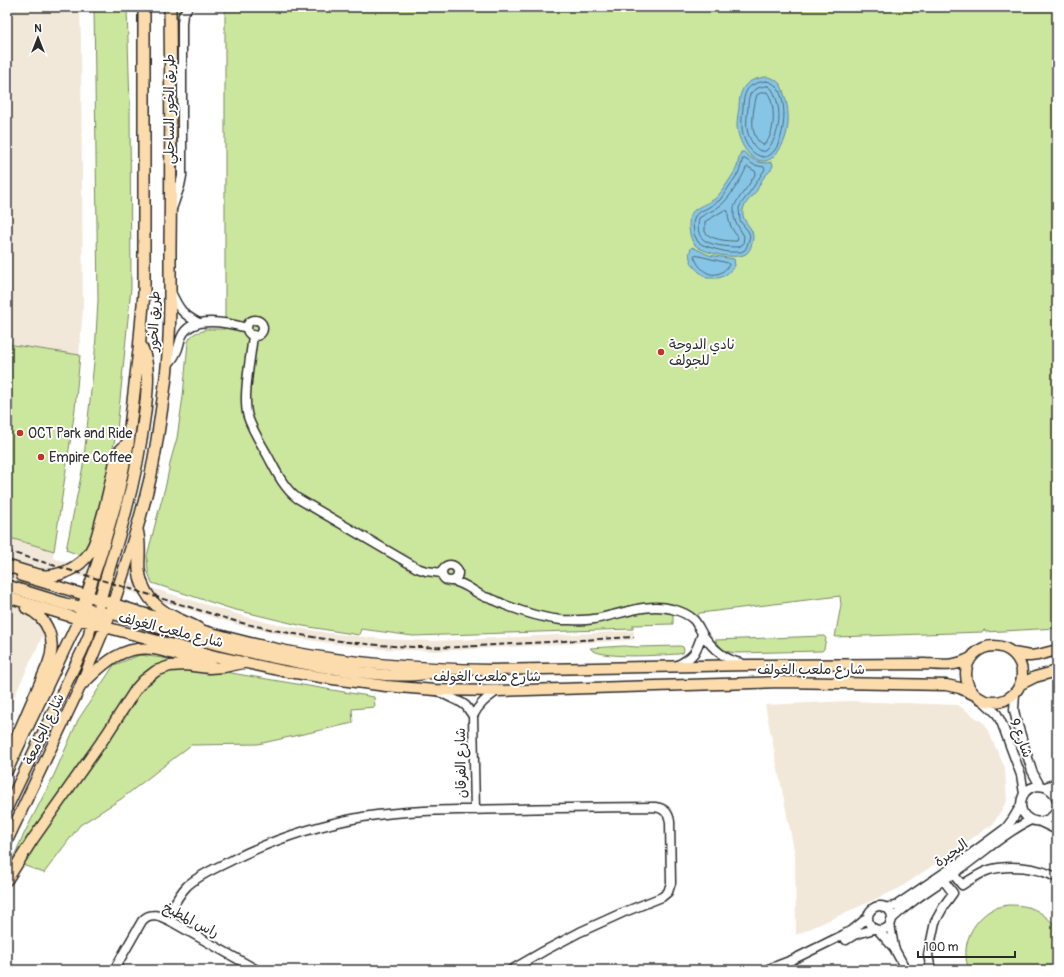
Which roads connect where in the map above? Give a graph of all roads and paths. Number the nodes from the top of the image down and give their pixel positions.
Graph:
1 (144, 7) edge
2 (170, 7) edge
3 (188, 7) edge
4 (171, 212) junction
5 (170, 290) junction
6 (199, 323) junction
7 (247, 328) junction
8 (253, 335) junction
9 (139, 342) junction
10 (167, 366) junction
11 (128, 444) junction
12 (137, 528) junction
13 (7, 566) edge
14 (7, 571) edge
15 (442, 573) junction
16 (458, 573) junction
17 (453, 580) junction
18 (7, 586) edge
19 (87, 596) junction
20 (7, 597) edge
21 (492, 599) junction
22 (7, 601) edge
23 (98, 611) junction
24 (79, 620) junction
25 (105, 627) junction
26 (202, 631) junction
27 (702, 634) junction
28 (1057, 650) edge
29 (1013, 653) junction
30 (219, 656) junction
31 (971, 658) junction
32 (245, 662) junction
33 (750, 665) junction
34 (674, 667) junction
35 (448, 669) junction
36 (1057, 671) edge
37 (1021, 684) junction
38 (79, 689) junction
39 (435, 690) junction
40 (497, 691) junction
41 (1015, 693) junction
42 (978, 697) junction
43 (473, 716) junction
44 (15, 755) junction
45 (7, 771) edge
46 (1032, 771) junction
47 (1021, 775) junction
48 (1057, 783) edge
49 (1043, 786) junction
50 (1024, 794) junction
51 (1057, 800) edge
52 (1021, 805) junction
53 (7, 808) edge
54 (475, 810) junction
55 (1056, 813) edge
56 (1031, 820) junction
57 (1040, 822) junction
58 (1057, 830) edge
59 (7, 841) edge
60 (952, 871) junction
61 (942, 878) junction
62 (1057, 878) edge
63 (7, 880) edge
64 (962, 886) junction
65 (953, 893) junction
66 (884, 908) junction
67 (868, 917) junction
68 (166, 919) junction
69 (891, 922) junction
70 (876, 929) junction
71 (894, 948) junction
72 (114, 970) edge
73 (257, 970) edge
74 (511, 970) edge
75 (766, 970) edge
76 (780, 970) edge
77 (906, 970) edge
78 (931, 970) edge

1 - 9 highway, طريق الخور
2 - 4 highway, طريق الخور
3 - 4 street, طريق الخور الساحلي
4 - 5 highway, طريق الخور
5 - 6 street
5 - 10 highway, طريق الخور
6 - 7 street
6 - 10 street
7 - 8 street
7 - 8 street
8 - 15 street
9 - 11 highway, طريق الخور
9 - 23 highway
10 - 12 highway, طريق الخور
11 - 13 highway
11 - 19 highway, طريق الخور
12 - 23 highway, طريق الخور
12 - 26 highway
14 - 19 main road
15 - 16 street
15 - 17 street
16 - 17 street
16 - 21 street
17 - 21 street
18 - 23 highway
19 - 23 highway, طريق الخور
20 - 24 main road
21 - 27 street
22 - 44 main road
23 - 24 highway, طريق الخور
23 - 25 highway, طريق الخور
23 - 26 main road, شارع ملعب الغولف
23 - 35 main road
23 - 53 main road
24 - 44 main road, شارع الجامعة
25 - 30 main road, شارع ملعب الغولف
25 - 38 main road, شارع الجامعة
26 - 35 main road, شارع ملعب الغولف
27 - 33 street
27 - 34 street
28 - 29 main road
29 - 31 main road
29 - 37 main road
30 - 32 main road, شارع ملعب الغولف
30 - 38 main road
31 - 33 main road, شارع ملعب الغولف
31 - 42 main road
32 - 39 main road, شارع ملعب الغولف
32 - 63 main road
33 - 34 main road, شارع ملعب الغولف
34 - 35 main road, شارع ملعب الغولف
36 - 37 main road
37 - 41 main road
38 - 59 main road, شارع الجامعة
39 - 40 main road, شارع ملعب الغولف
39 - 43 street, شارع الفرقان
40 - 42 main road, شارع ملعب الغولف
40 - 43 street, شارع الفرقان
41 - 42 main road
41 - 46 street, شارع 9
42 - 47 street, شارع 9
43 - 54 street, شارع الفرقان
44 - 45 main road, شارع الجامعة
46 - 47 street
46 - 49 street, شارع 9
47 - 50 street, شارع 9
48 - 49 street
49 - 50 street
49 - 51 street, شارع 9
50 - 52 street, البحيرة
52 - 56 street
52 - 60 street, البحيرة
54 - 68 street
54 - 74 street
55 - 57 street
56 - 57 street
56 - 60 street, البحيرة
57 - 58 street
60 - 61 street, البحيرة
60 - 64 street
61 - 65 street
61 - 66 street, البحيرة
61 - 69 street, البحيرة
62 - 64 street
64 - 65 street
65 - 78 street
66 - 67 street
66 - 69 street
67 - 70 street
67 - 75 street
68 - 72 street, راس المطبخ
68 - 73 street, راس المطبخ
69 - 70 street
69 - 71 street
70 - 71 street
70 - 76 street
71 - 77 street

